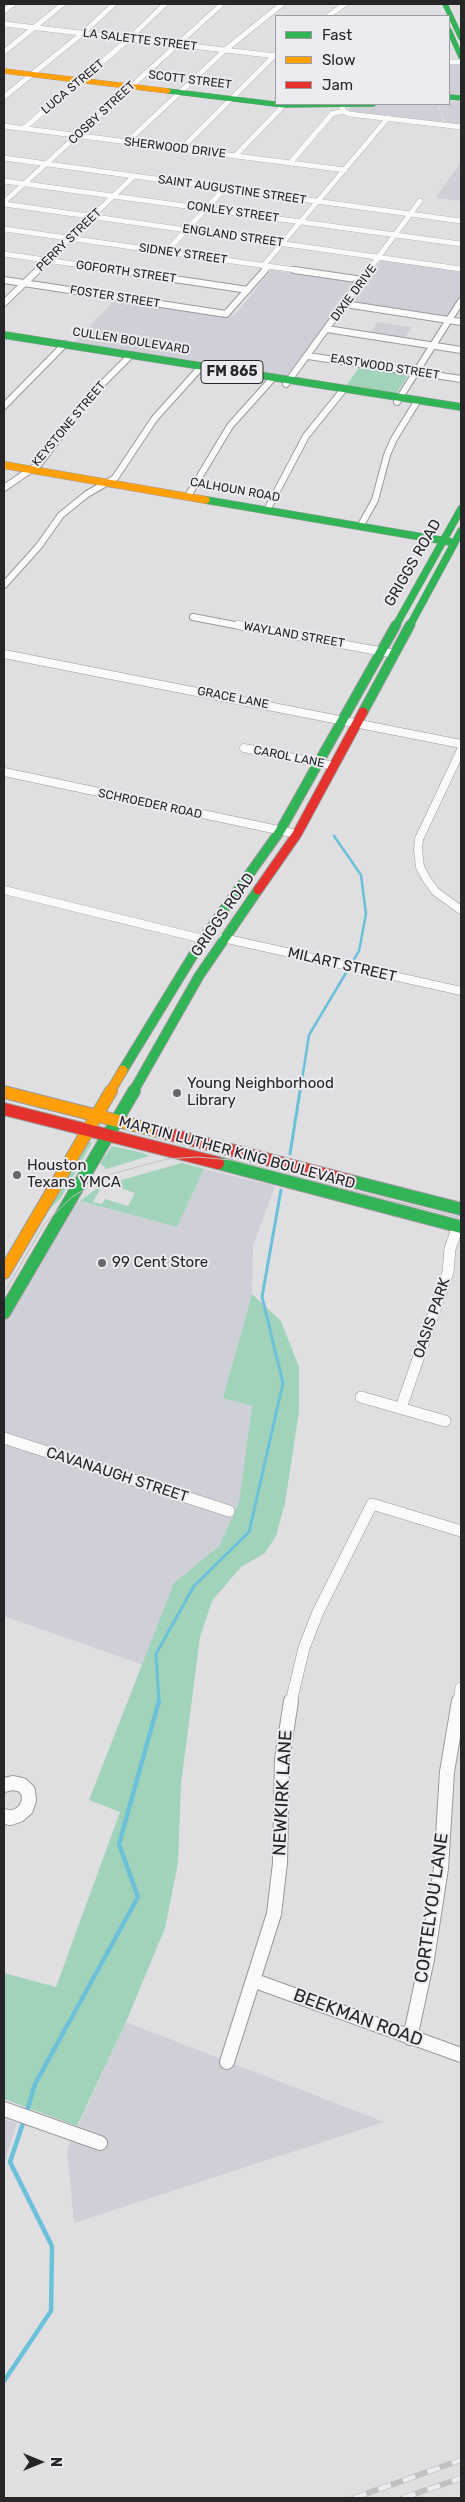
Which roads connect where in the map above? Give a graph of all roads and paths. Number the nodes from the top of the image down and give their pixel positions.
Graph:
1 (13, 4) edge
2 (63, 4) edge
3 (114, 4) edge
4 (165, 4) edge
5 (222, 4) edge
6 (282, 4) edge
7 (345, 4) edge
8 (437, 4) edge
9 (4, 11) edge
10 (329, 15) edge
11 (444, 15) edge
12 (4, 24) edge
13 (451, 27) edge
14 (36, 28) junction
15 (82, 33) junction
16 (129, 39) junction
17 (178, 44) junction
18 (225, 50) junction
19 (4, 52) edge
20 (275, 55) edge
21 (275, 56) edge
22 (461, 57) edge
23 (4, 70) edge
24 (33, 74) junction
25 (81, 79) junction
26 (131, 86) junction
27 (182, 92) junction
28 (4, 97) edge
29 (232, 98) junction
30 (275, 103) edge
31 (280, 105) edge
32 (302, 105) edge
33 (363, 105) edge
34 (343, 107) edge
35 (388, 118) junction
36 (4, 126) edge
37 (461, 127) edge
38 (23, 129) junction
39 (75, 136) junction
40 (127, 142) junction
41 (180, 149) junction
42 (235, 156) junction
43 (4, 158) edge
44 (290, 163) junction
45 (46, 164) junction
46 (346, 170) junction
47 (134, 176) junction
48 (4, 181) edge
49 (25, 184) junction
50 (224, 189) junction
51 (115, 196) junction
52 (318, 201) junction
53 (420, 201) dead end
54 (4, 203) edge
55 (206, 208) junction
56 (411, 214) junction
57 (93, 216) junction
58 (461, 221) edge
59 (300, 222) junction
60 (4, 229) edge
61 (186, 229) junction
62 (397, 235) junction
63 (70, 238) junction
64 (282, 243) junction
65 (461, 244) edge
66 (166, 252) junction
67 (4, 254) edge
68 (381, 257) junction
69 (47, 261) junction
70 (266, 266) junction
71 (461, 269) edge
72 (4, 280) edge
73 (362, 280) junction
74 (24, 283) junction
75 (248, 290) junction
76 (461, 301) edge
77 (4, 302) edge
78 (345, 304) junction
79 (449, 320) junction
80 (461, 322) edge
81 (327, 329) junction
82 (4, 335) edge
83 (4, 340) edge
84 (63, 346) junction
85 (433, 346) junction
86 (461, 350) edge
87 (308, 356) junction
88 (130, 357) junction
89 (199, 369) junction
90 (417, 372) junction
91 (461, 379) edge
92 (271, 380) junction
93 (287, 382) junction
94 (342, 391) junction
95 (398, 400) junction
96 (416, 403) junction
97 (4, 406) edge
98 (461, 407) edge
99 (461, 412) edge
100 (4, 465) edge
101 (32, 469) junction
102 (109, 483) junction
103 (4, 488) edge
104 (188, 496) junction
105 (461, 509) edge
106 (266, 510) junction
107 (361, 525) junction
108 (461, 531) edge
109 (453, 542) edge
110 (6, 584) edge
111 (413, 593) junction
112 (427, 596) junction
113 (193, 617) dead end
114 (380, 651) junction
115 (4, 654) edge
116 (395, 654) junction
117 (343, 719) junction
118 (358, 722) junction
119 (461, 744) edge
120 (244, 748) dead end
121 (461, 750) edge
122 (319, 763) junction
123 (334, 766) junction
124 (4, 772) edge
125 (280, 830) junction
126 (296, 834) junction
127 (4, 890) edge
128 (461, 910) edge
129 (223, 938) junction
130 (203, 939) junction
131 (461, 992) edge
132 (145, 1032) junction
133 (163, 1037) junction
134 (4, 1092) edge
135 (4, 1109) edge
136 (95, 1115) junction
137 (116, 1120) junction
138 (87, 1129) junction
139 (109, 1134) junction
140 (461, 1209) edge
141 (460, 1227) edge
142 (4, 1273) edge
143 (4, 1313) edge
144 (361, 1397) dead end
145 (401, 1408) junction
146 (445, 1421) dead end
147 (4, 1438) edge
148 (229, 1511) dead end
149 (461, 1531) edge
150 (461, 1688) edge
151 (4, 1785) edge
152 (4, 1816) edge
153 (255, 1981) junction
154 (410, 2038) junction
155 (461, 2055) edge
156 (227, 2062) dead end
157 (7, 2110) edge
158 (100, 2143) dead end

1 - 9 street
2 - 14 street
3 - 15 street
4 - 16 street, LUCA STREET
5 - 17 street, COSBY STREET
6 - 18 street
7 - 10 street
8 - 11 main road
12 - 14 street, LA SALETTE STREET
13 - 22 main road
14 - 15 street, LA SALETTE STREET
14 - 19 street
15 - 16 street, LA SALETTE STREET
15 - 24 street
16 - 17 street, LA SALETTE STREET
16 - 25 street, LUCA STREET
17 - 18 street, LA SALETTE STREET
17 - 26 street, COSBY STREET
18 - 20 street, LA SALETTE STREET
18 - 27 street
21 - 29 street
23 - 24 main road, SCOTT STREET
24 - 25 main road, SCOTT STREET
24 - 28 street
25 - 26 main road, SCOTT STREET
25 - 38 street, LUCA STREET
26 - 27 main road, SCOTT STREET
26 - 39 street, COSBY STREET
27 - 29 main road, SCOTT STREET
27 - 40 street
29 - 30 main road, SCOTT STREET
29 - 41 street
31 - 42 street
32 - 34 main road, SCOTT STREET
33 - 34 main road, SCOTT STREET
34 - 35 street
34 - 44 street
35 - 37 street
35 - 46 street
36 - 38 street, SHERWOOD DRIVE
38 - 39 street, SHERWOOD DRIVE
39 - 40 street, SHERWOOD DRIVE
39 - 45 street, COSBY STREET
40 - 41 street, SHERWOOD DRIVE
41 - 42 street, SHERWOOD DRIVE
42 - 44 street, SHERWOOD DRIVE
43 - 45 street, SAINT AUGUSTINE STREET
44 - 46 street, SHERWOOD DRIVE
45 - 47 street, SAINT AUGUSTINE STREET
45 - 49 street, COSBY STREET
46 - 52 street
47 - 50 street, SAINT AUGUSTINE STREET
47 - 51 street, PERRY STREET
48 - 49 street, CONLEY STREET
49 - 51 street, CONLEY STREET
49 - 54 street, COSBY STREET
50 - 52 street, SAINT AUGUSTINE STREET
50 - 55 street
51 - 55 street, CONLEY STREET
51 - 57 street, PERRY STREET
52 - 56 street, SAINT AUGUSTINE STREET
52 - 59 street
53 - 56 street, DIXIE DRIVE
54 - 57 street, ENGLAND STREET
55 - 59 street, CONLEY STREET
55 - 61 street
56 - 58 street, SAINT AUGUSTINE STREET
56 - 62 street, DIXIE DRIVE
57 - 61 street, ENGLAND STREET
57 - 63 street, PERRY STREET
59 - 62 street, CONLEY STREET
59 - 64 street
60 - 63 street, SIDNEY STREET
61 - 64 street, ENGLAND STREET
61 - 66 street
62 - 65 street, CONLEY STREET
62 - 68 street, DIXIE DRIVE
63 - 66 street, SIDNEY STREET
63 - 69 street, PERRY STREET
64 - 68 street, ENGLAND STREET
64 - 70 street
66 - 70 street, SIDNEY STREET
67 - 69 street, GOFORTH STREET
68 - 71 street, ENGLAND STREET
68 - 73 street, DIXIE DRIVE
69 - 74 street, PERRY STREET
69 - 75 street, GOFORTH STREET
70 - 73 street, SIDNEY STREET
70 - 75 street
72 - 74 street, FOSTER STREET
73 - 78 street, DIXIE DRIVE
74 - 75 street, FOSTER STREET
74 - 77 street, PERRY STREET
76 - 79 street
78 - 79 street
78 - 81 street, DIXIE DRIVE
79 - 80 street
79 - 85 street
81 - 85 street
81 - 87 street, DIXIE DRIVE
82 - 84 main road, CULLEN BOULEVARD / FM 865
83 - 84 main road, CULLEN BOULEVARD / FM 865
84 - 88 main road, CULLEN BOULEVARD / FM 865
84 - 97 street
85 - 86 street
85 - 90 street
87 - 90 street, EASTWOOD STREET
87 - 93 street, DIXIE DRIVE
88 - 89 main road, CULLEN BOULEVARD / FM 865
88 - 101 street, KEYSTONE STREET
89 - 92 main road, CULLEN BOULEVARD / FM 865
89 - 102 street
90 - 91 street, EASTWOOD STREET
90 - 95 street
92 - 93 main road, CULLEN BOULEVARD / FM 865
92 - 104 street
93 - 94 main road, CULLEN BOULEVARD / FM 865
94 - 95 main road, CULLEN BOULEVARD / FM 865
94 - 106 street
95 - 96 main road, CULLEN BOULEVARD / FM 865
96 - 98 main road, CULLEN BOULEVARD / FM 865
96 - 99 main road, CULLEN BOULEVARD / FM 865
96 - 107 street
100 - 101 main road, CALHOUN ROAD
101 - 102 main road, CALHOUN ROAD
101 - 103 street, KEYSTONE STREET
102 - 104 main road, CALHOUN ROAD
102 - 110 street
104 - 106 main road, CALHOUN ROAD
105 - 109 main road, GRIGGS ROAD
106 - 107 main road, CALHOUN ROAD
107 - 109 main road, CALHOUN ROAD
108 - 109 main road, GRIGGS ROAD
109 - 111 main road, GRIGGS ROAD
109 - 112 main road, GRIGGS ROAD
111 - 112 main road
111 - 114 main road, GRIGGS ROAD
112 - 116 main road, GRIGGS ROAD
113 - 114 street, WAYLAND STREET
114 - 116 street, WAYLAND STREET
114 - 117 main road, GRIGGS ROAD
115 - 117 street, GRACE LANE
116 - 118 main road, GRIGGS ROAD
117 - 118 street, GRACE LANE
117 - 122 main road, GRIGGS ROAD
118 - 119 street, GRACE LANE
118 - 123 main road, GRIGGS ROAD
120 - 122 street, CAROL LANE
121 - 128 street
122 - 123 street, CAROL LANE
122 - 125 main road, GRIGGS ROAD
123 - 126 main road, GRIGGS ROAD
124 - 125 street, SCHROEDER ROAD
125 - 126 street, SCHROEDER ROAD
125 - 130 main road, GRIGGS ROAD
126 - 129 main road, GRIGGS ROAD
127 - 130 street
129 - 131 street, MILART STREET
129 - 133 main road, GRIGGS ROAD
130 - 132 main road, GRIGGS ROAD
132 - 133 main road
132 - 136 main road, GRIGGS ROAD
133 - 137 main road, GRIGGS ROAD
134 - 136 main road, MARTIN LUTHER KING BOULEVARD
135 - 138 main road, MARTIN LUTHER KING BOULEVARD
136 - 137 main road, MARTIN LUTHER KING BOULEVARD
136 - 138 main road, GRIGGS ROAD
137 - 139 main road, GRIGGS ROAD
137 - 140 main road, MARTIN LUTHER KING BOULEVARD
138 - 139 main road, MARTIN LUTHER KING BOULEVARD
138 - 142 main road, GRIGGS ROAD
139 - 141 main road, MARTIN LUTHER KING BOULEVARD
139 - 143 main road, GRIGGS ROAD
141 - 145 street, OASIS PARK
144 - 145 street
145 - 146 street
147 - 148 street, CAVANAUGH STREET
149 - 153 street, NEWKIRK LANE
150 - 154 street, CORTELYOU LANE
151 - 152 street
153 - 154 street, BEEKMAN ROAD
153 - 156 street, NEWKIRK LANE
154 - 155 street, BEEKMAN ROAD
157 - 158 street

